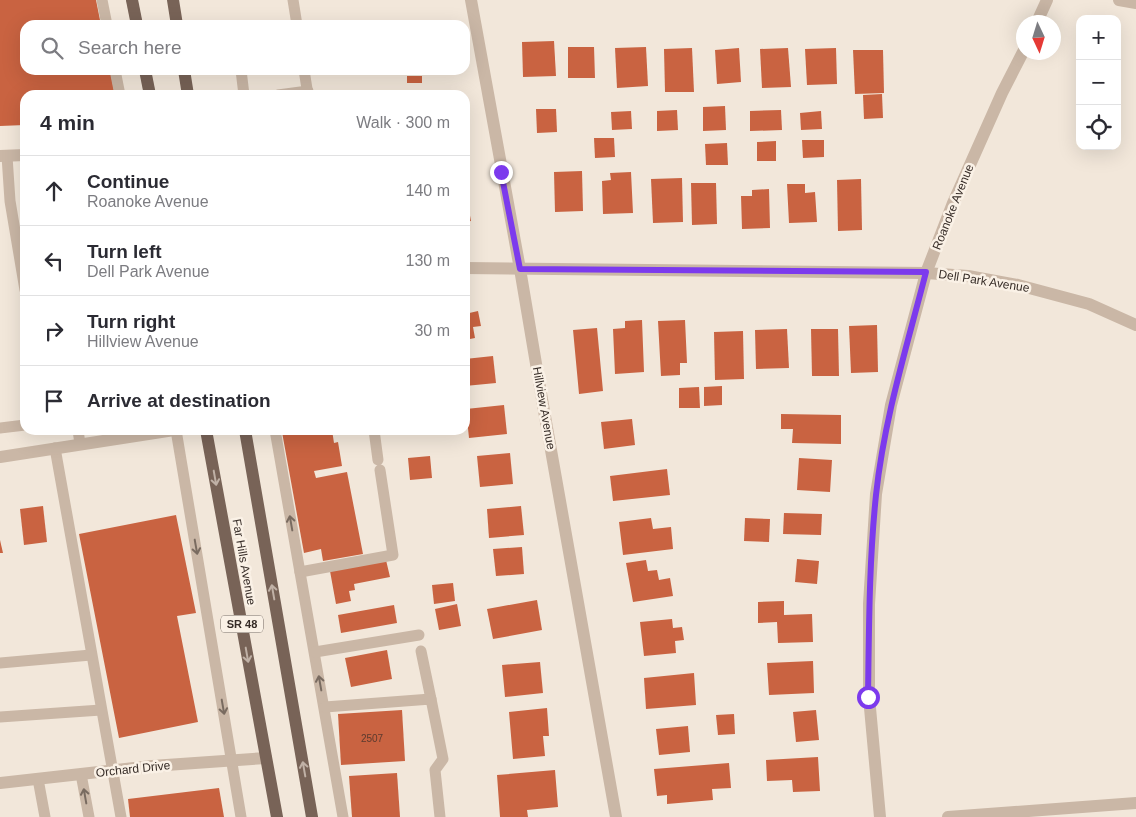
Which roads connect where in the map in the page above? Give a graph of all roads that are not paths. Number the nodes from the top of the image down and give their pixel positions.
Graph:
1 (102, 0) edge
2 (132, 0) edge
3 (173, 0) edge
4 (293, 0) edge
5 (470, 0) edge
6 (1047, 0) edge
7 (1118, 0) edge
8 (1136, 3) edge
9 (1040, 15) edge
10 (106, 20) edge
11 (135, 20) edge
12 (176, 20) edge
13 (296, 20) edge
14 (1019, 60) edge
15 (116, 75) edge
16 (146, 75) edge
17 (185, 75) edge
18 (241, 75) edge
19 (305, 75) edge
20 (119, 90) edge
21 (149, 90) edge
22 (187, 90) edge
23 (243, 90) edge
24 (307, 90) edge
25 (4, 156) edge
26 (20, 156) edge
27 (20, 261) edge
28 (470, 268) edge
29 (520, 269) junction
30 (926, 272) junction
31 (1136, 325) edge
32 (20, 426) edge
33 (0, 428) edge
34 (79, 435) edge
35 (141, 435) edge
36 (176, 435) edge
37 (207, 435) edge
38 (246, 435) edge
39 (278, 435) edge
40 (375, 435) edge
41 (80, 444) junction
42 (55, 448) junction
43 (0, 457) edge
44 (300, 572) junction
45 (419, 635) dead end
46 (421, 651) dead end
47 (315, 652) junction
48 (92, 655) junction
49 (0, 663) edge
50 (431, 699) junction
51 (325, 707) junction
52 (101, 710) junction
53 (0, 717) edge
54 (266, 758) junction
55 (232, 760) junction
56 (112, 771) junction
57 (81, 774) junction
58 (38, 779) junction
59 (0, 783) edge
60 (1136, 803) edge
61 (45, 817) edge
62 (89, 817) edge
63 (120, 817) edge
64 (241, 817) edge
65 (277, 817) edge
66 (312, 817) edge
67 (343, 817) edge
68 (440, 817) edge
69 (616, 817) edge
70 (880, 817) edge
71 (948, 817) edge

1 - 10 lane
2 - 11 main road
3 - 12 main road
4 - 13 lane
5 - 29 street, Hillview Avenue
6 - 9 street
7 - 8 street
14 - 30 street, Roanoke Avenue
15 - 20 lane
16 - 21 main road
17 - 22 main road
18 - 23 lane
19 - 24 lane
25 - 26 street
25 - 27 lane
28 - 29 street, Dell Park Avenue
29 - 30 street, Dell Park Avenue
29 - 69 street, Hillview Avenue
30 - 31 street, Dell Park Avenue
30 - 70 street, Roanoke Avenue
32 - 33 lane
34 - 41 lane
35 - 41 street
36 -> 55 lane
37 -> 54 main road, Far Hills Avenue / SR 48
66 -> 38 main road, Far Hills Avenue / SR 48
44 -> 39 lane
40 - 44 lane
41 - 42 street
42 - 43 street
42 - 48 lane
44 - 47 lane
45 - 47 lane
46 - 50 lane
51 -> 47 lane
48 - 49 lane
48 - 52 lane
50 - 51 lane
50 - 68 lane
51 - 67 lane
52 - 53 lane
52 - 56 lane
54 - 55 street, Orchard Drive
54 - 65 main road, Far Hills Avenue / SR 48
55 - 56 street, Orchard Drive
55 - 64 lane
56 - 57 street, Orchard Drive
56 - 63 lane
57 - 58 street, Orchard Drive
62 -> 57 lane
58 - 59 street, Orchard Drive
58 - 61 lane
60 - 71 street

